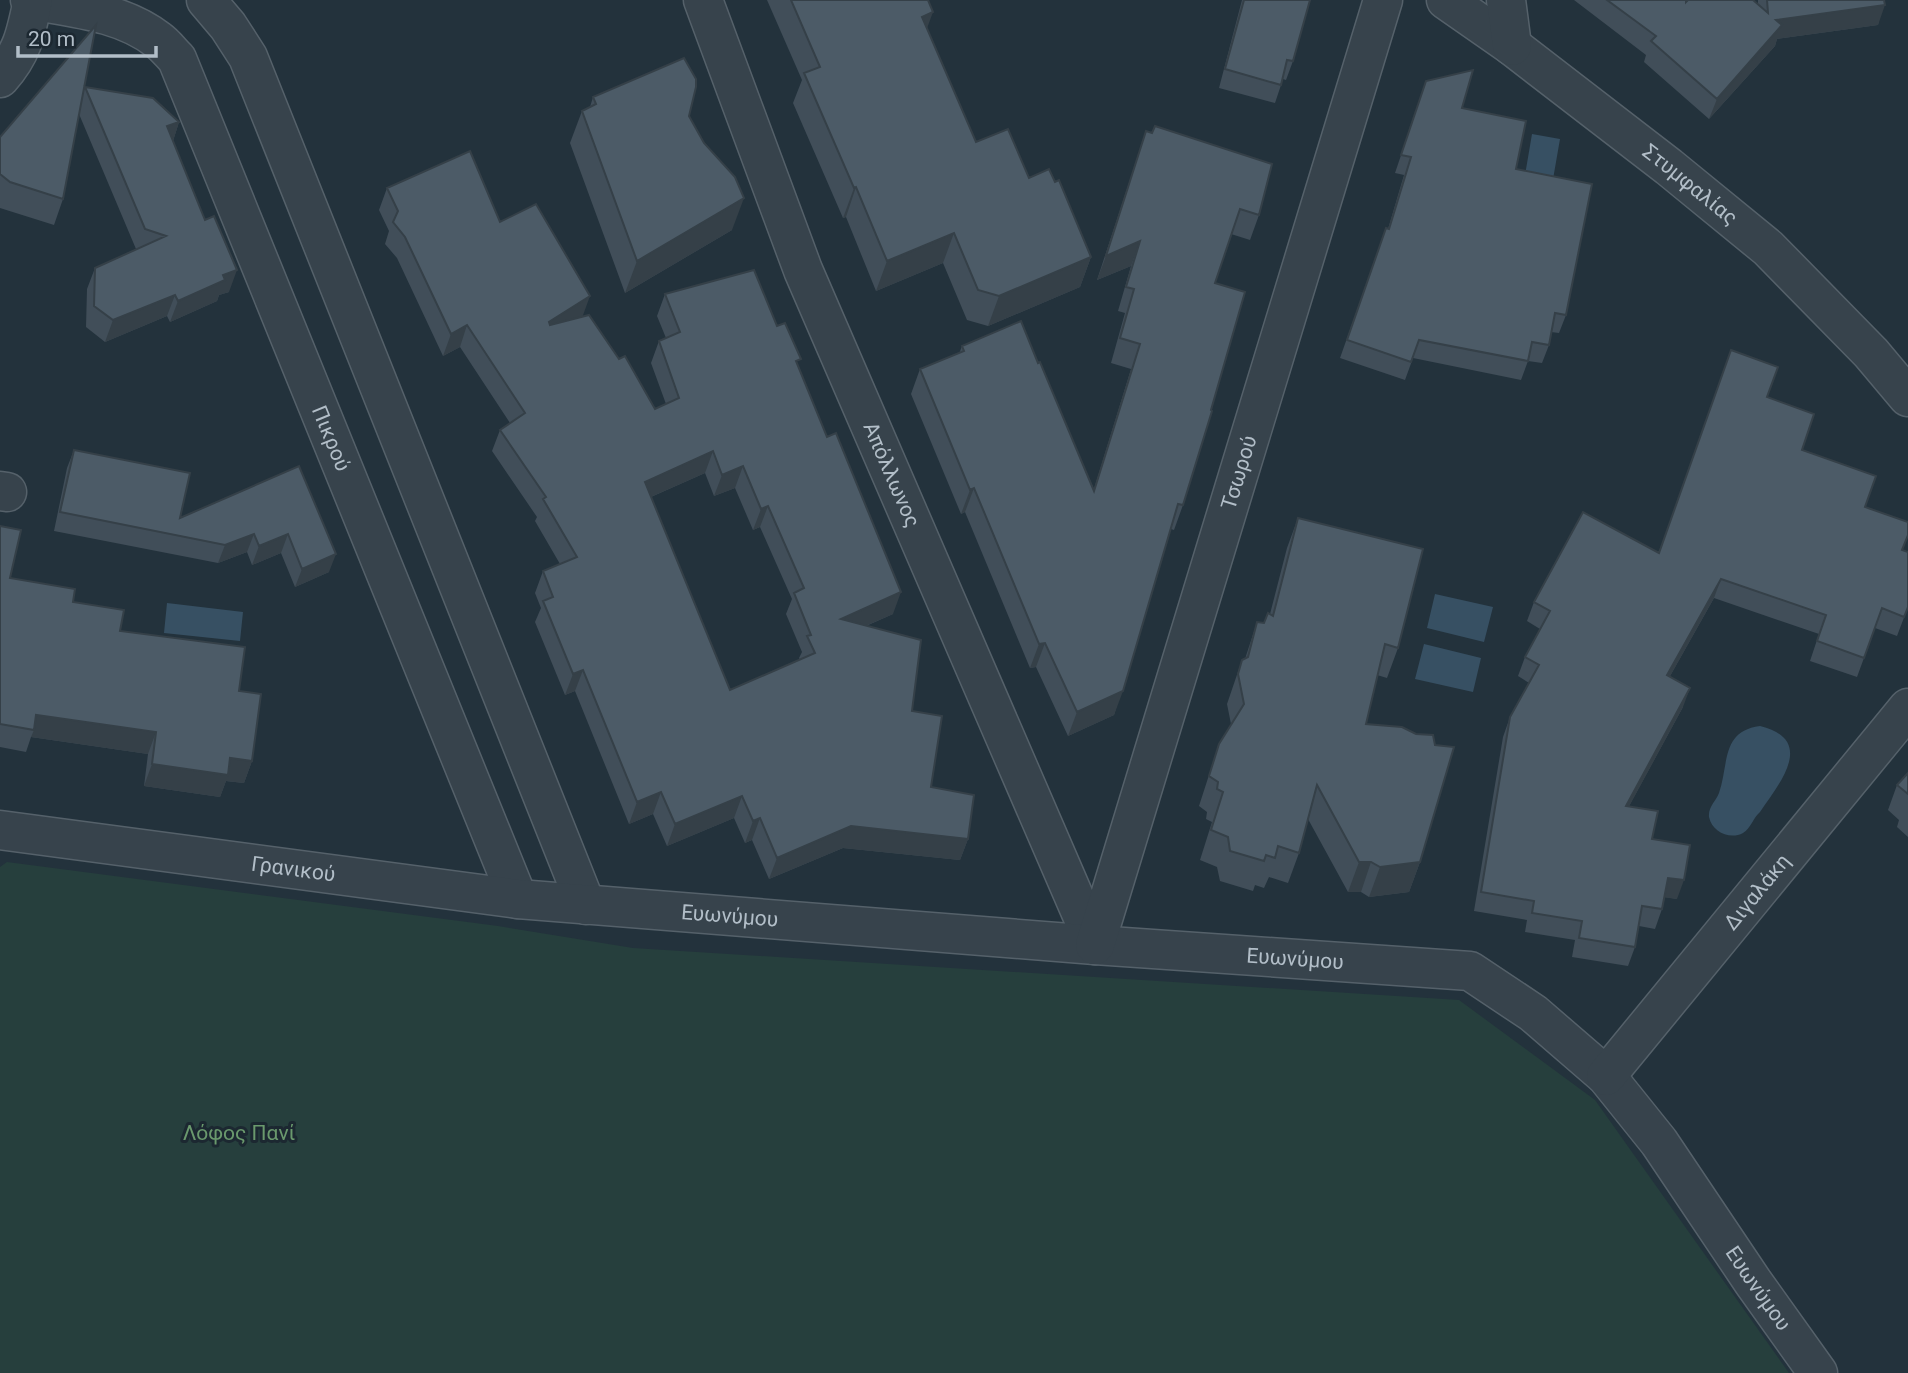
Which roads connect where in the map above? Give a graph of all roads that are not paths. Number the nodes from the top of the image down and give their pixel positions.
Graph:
1 (32, 0) edge
2 (206, 0) edge
3 (233, 0) edge
4 (703, 0) edge
5 (1383, 0) edge
6 (1446, 0) edge
7 (1506, 0) edge
8 (105, 7) edge
9 (1512, 46) junction
10 (248, 57) junction
11 (0, 78) edge
12 (1908, 397) edge
13 (1908, 708) edge
14 (0, 830) edge
15 (518, 899) junction
16 (586, 905) junction
17 (1095, 945) junction
18 (1606, 1076) junction
19 (1818, 1373) edge

1 - 8 street, Πικρού
1 - 11 street
2 - 10 street
3 - 10 street
4 - 17 street, Απόλλωνος
5 - 17 street, Τσωρού
6 - 9 street, Στυμφαλίας
7 - 9 street
8 - 15 street, Πικρού
9 - 12 street, Στυμφαλίας
10 - 16 street
13 - 18 street, Διγαλάκη
14 - 15 street, Γρανικού
15 - 16 street, Γρανικού
16 - 17 street, Ευωνύμου
17 - 18 street, Ευωνύμου
18 - 19 street, Ευωνύμου

